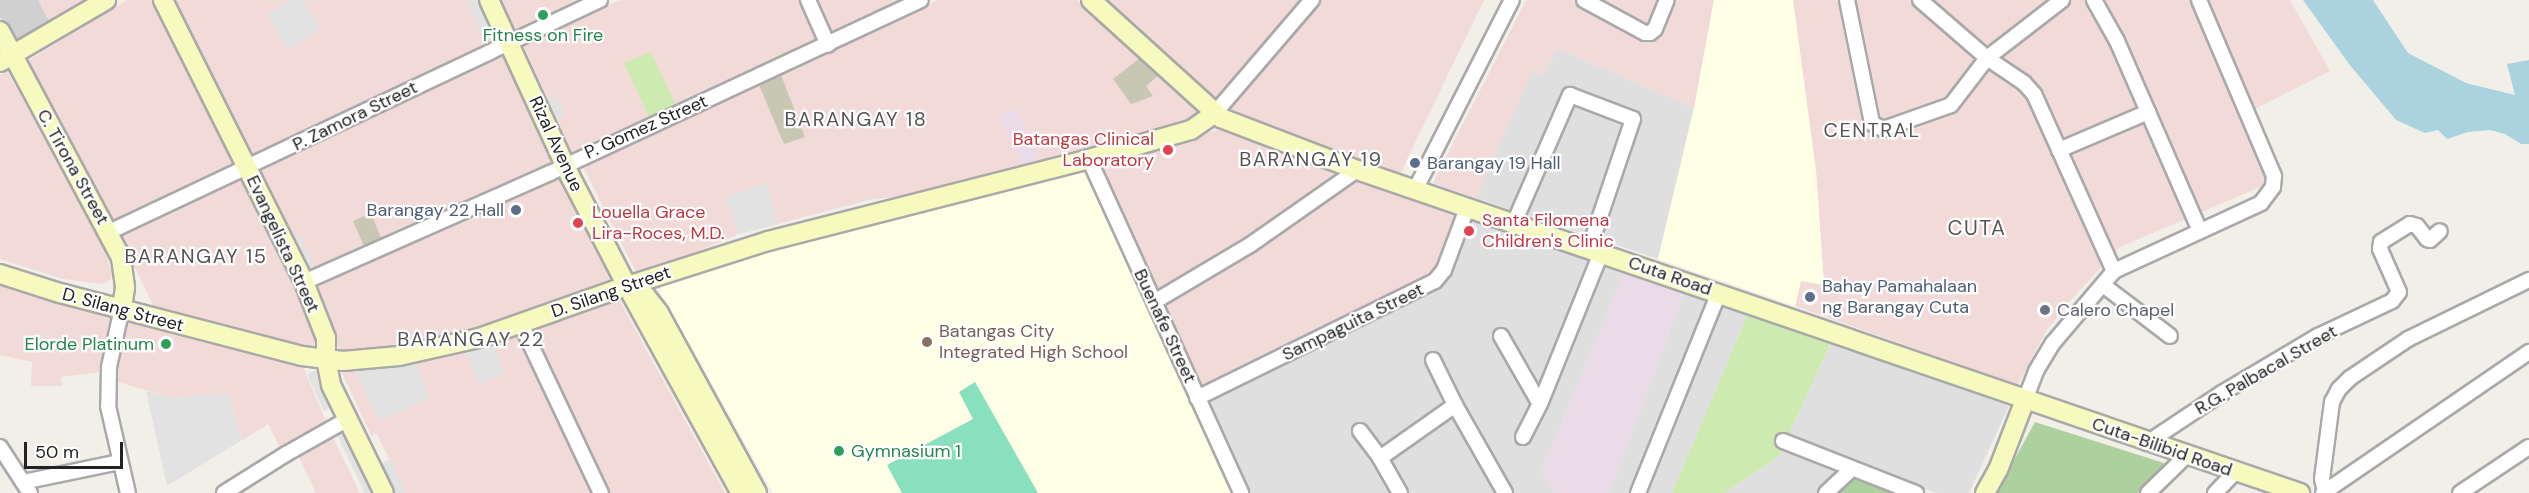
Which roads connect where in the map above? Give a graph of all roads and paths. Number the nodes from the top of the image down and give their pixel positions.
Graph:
1 (106, 0) edge
2 (164, 0) edge
3 (489, 0) edge
4 (600, 0) edge
5 (808, 0) edge
6 (921, 0) edge
7 (1091, 0) edge
8 (1312, 0) edge
9 (1512, 0) edge
10 (1584, 0) edge
11 (1667, 0) edge
12 (1847, 0) edge
13 (1920, 0) edge
14 (2062, 0) edge
15 (2094, 0) edge
16 (2199, 0) edge
17 (0, 31) edge
18 (510, 41) junction
19 (828, 45) junction
20 (6, 58) edge
21 (1987, 58) junction
22 (2148, 112) junction
23 (1215, 113) junction
24 (2059, 150) junction
25 (1089, 159) junction
26 (565, 164) junction
27 (248, 168) junction
28 (1357, 170) junction
29 (1415, 190) junction
30 (1467, 208) junction
31 (1514, 223) junction
32 (2200, 231) junction
33 (2440, 231) dead end
34 (109, 232) junction
35 (1595, 251) junction
36 (2114, 272) junction
37 (0, 274) edge
38 (2529, 280) edge
39 (304, 282) junction
40 (2103, 285) junction
41 (627, 286) junction
42 (1719, 293) junction
43 (1154, 303) junction
44 (122, 308) junction
45 (521, 324) junction
46 (1501, 336) dead end
47 (2170, 336) dead end
48 (2529, 352) edge
49 (326, 358) junction
50 (1433, 360) dead end
51 (1197, 398) junction
52 (2025, 400) junction
53 (1540, 404) junction
54 (1455, 405) junction
55 (348, 419) junction
56 (1360, 431) dead end
57 (1523, 437) dead end
58 (1783, 441) dead end
59 (2147, 443) junction
60 (0, 447) edge
61 (2529, 447) edge
62 (2186, 456) junction
63 (1380, 458) junction
64 (120, 462) junction
65 (1852, 469) junction
66 (2235, 472) junction
67 (27, 488) edge
68 (2324, 492) edge
69 (128, 493) edge
70 (224, 493) edge
71 (384, 493) edge
72 (602, 493) edge
73 (741, 493) edge
74 (757, 493) edge
75 (1241, 493) edge
76 (1400, 493) edge
77 (1505, 493) edge
78 (1638, 493) edge
79 (1826, 493) edge
80 (1916, 493) edge
81 (1985, 493) edge
82 (2148, 493) edge
83 (2215, 493) edge
84 (2300, 493) edge
85 (2460, 493) edge

1 - 20 street
2 - 27 street, Evangelista Street
3 - 18 street, Rizal Avenue
4 - 18 street, P. Zamora Street
5 - 19 street
6 - 19 street, P. Gomez Street
7 - 23 street, Cuta Road
8 - 23 street
9 - 29 street
10 - 11 street
12 - 21 street
13 - 21 street
14 - 21 street
15 - 22 street
16 - 32 street
17 - 20 street, C. Tirona Street
18 - 26 street, Rizal Avenue
18 - 27 street, P. Zamora Street
19 - 26 street, P. Gomez Street
20 - 34 street, C. Tirona Street
21 - 24 street
22 - 24 street
22 - 32 street
23 - 25 street, D. Silang Street
23 - 28 street, Cuta Road
24 - 36 street
25 - 41 street, D. Silang Street
25 - 43 street, Buenafe Street
26 - 39 street, P. Gomez Street
26 - 41 street, Rizal Avenue
27 - 34 street, P. Zamora Street
27 - 39 street, Evangelista Street
28 - 29 street, Cuta Road
28 - 43 street
29 - 30 street, Cuta Road
30 - 31 street, Cuta Road
30 - 51 street, Sampaguita Street
31 - 35 street, Cuta Road
31 - 35 street
32 - 36 street
33 - 59 street, R.G. Palbacal Street
34 - 44 street, C. Tirona Street
35 - 42 street, Cuta Road
35 - 53 street
36 - 40 street
37 - 44 street, D. Silang Street
38 - 68 street
39 - 49 street, Evangelista Street
40 - 47 street
40 - 52 street
41 - 45 street, D. Silang Street
41 - 73 street, Rizal Avenue
41 - 74 street, Rizal Avenue
42 - 52 street, Cuta Road
42 - 78 street
43 - 51 street, Buenafe Street
44 - 49 street, D. Silang Street
44 - 64 street
45 - 49 street, D. Silang Street
45 - 72 street
46 - 53 street
48 - 68 street
49 - 55 street, Evangelista Street
50 - 54 street
51 - 75 street, Buenafe Street
52 - 59 street, Cuta-Bilibid Road
52 - 81 street
53 - 57 street
54 - 63 street
54 - 77 street
55 - 70 street
55 - 71 street, Evangelista Street
56 - 63 street
58 - 65 street
59 - 62 street, Cuta-Bilibid Road
60 - 67 street
61 - 85 street
62 - 66 street, Cuta-Bilibid Road
62 - 82 street
63 - 76 street
64 - 67 street
64 - 69 street
65 - 79 street
65 - 80 street
66 - 83 street
66 - 84 street, Cuta-Bilibid Road

